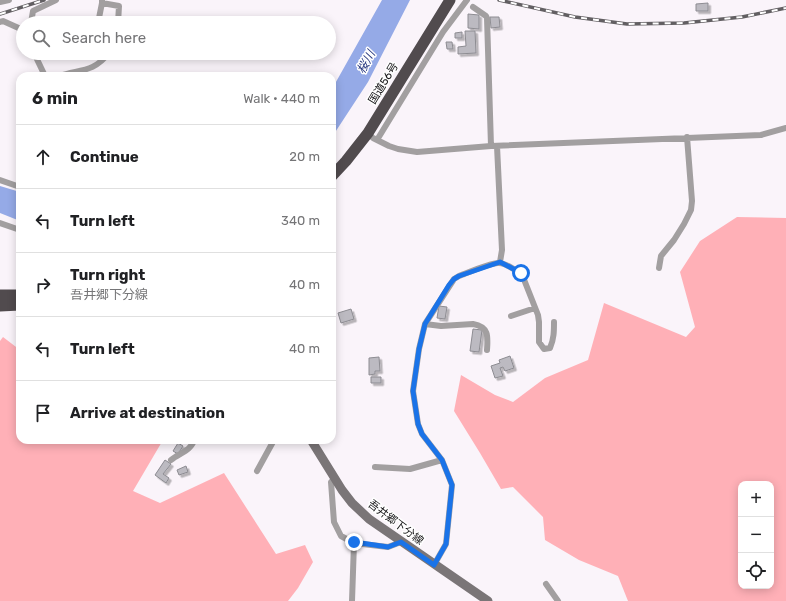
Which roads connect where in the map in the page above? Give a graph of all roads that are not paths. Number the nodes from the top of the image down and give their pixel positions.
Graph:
1 (9, 0) edge
2 (56, 0) edge
3 (450, 0) edge
4 (467, 0) edge
5 (0, 2) edge
6 (102, 2) edge
7 (473, 7) dead end
8 (32, 16) edge
9 (99, 16) edge
10 (118, 16) edge
11 (0, 22) edge
12 (16, 27) edge
13 (38, 60) edge
14 (103, 60) edge
15 (44, 72) edge
16 (76, 72) edge
17 (786, 128) edge
18 (373, 136) junction
19 (687, 137) junction
20 (494, 146) junction
21 (336, 172) edge
22 (0, 180) edge
23 (16, 185) edge
24 (0, 223) edge
25 (16, 229) edge
26 (500, 262) junction
27 (659, 268) dead end
28 (0, 295) edge
29 (16, 295) edge
30 (16, 305) edge
31 (0, 306) edge
32 (536, 308) junction
33 (511, 316) dead end
34 (554, 322) dead end
35 (425, 324) junction
36 (487, 350) dead end
37 (193, 444) edge
38 (272, 444) edge
39 (313, 444) edge
40 (171, 460) dead end
41 (442, 460) junction
42 (375, 467) dead end
43 (257, 471) dead end
44 (334, 479) junction
45 (354, 542) junction
46 (401, 542) junction
47 (434, 565) junction
48 (546, 584) dead end
49 (352, 601) edge
50 (488, 601) edge
51 (558, 601) edge

1 - 5 street
2 - 8 street
3 - 18 highway, 国道56号
4 - 18 street
6 - 9 street
6 - 10 street
7 - 20 street
11 - 12 street
13 - 15 street
14 - 16 street
17 - 19 street
18 - 20 street
18 - 21 highway, 国道56号
19 - 20 street
19 - 27 street
20 - 26 street
22 - 23 street
24 - 25 street
26 - 32 street
26 - 35 street
28 - 29 highway
30 - 31 highway
32 - 33 street
32 - 34 street
35 - 36 street
35 - 41 street
37 - 40 street
38 - 43 street
39 - 44 main road, 吾井郷下分線
41 - 42 street
41 - 47 street
44 - 45 street
44 - 46 main road, 吾井郷下分線
45 - 46 street
45 - 49 street
46 - 47 main road, 吾井郷下分線
47 - 50 main road, 吾井郷下分線
48 - 51 street

